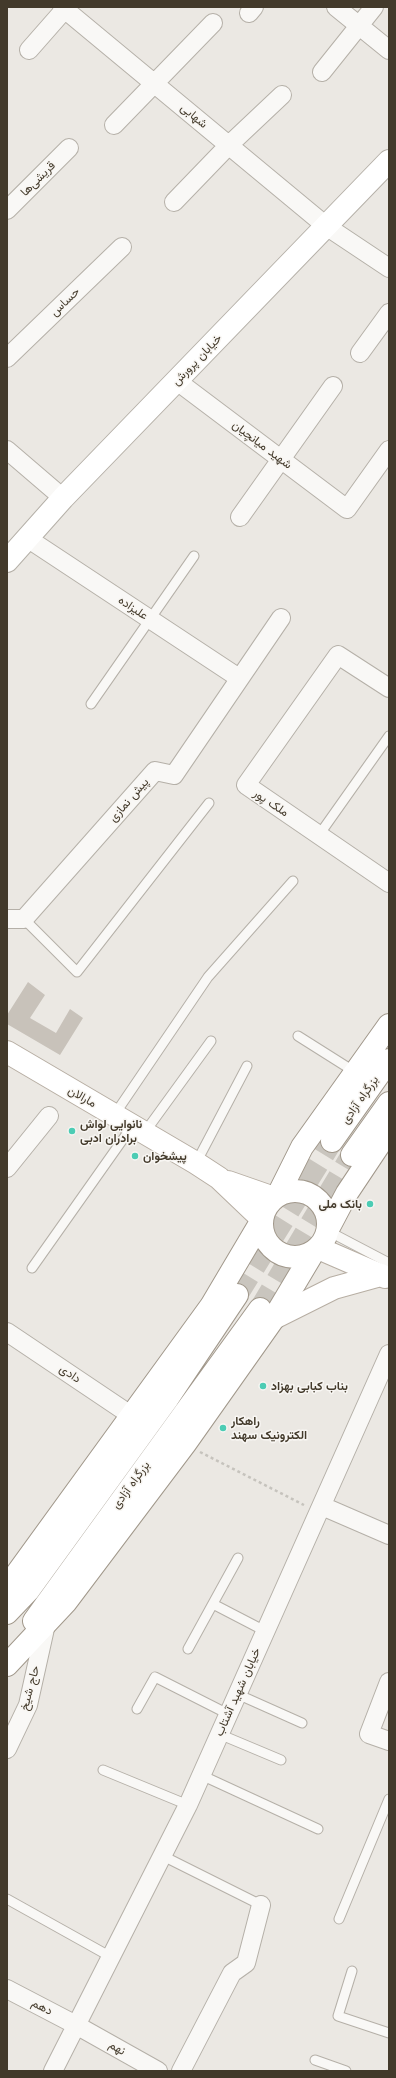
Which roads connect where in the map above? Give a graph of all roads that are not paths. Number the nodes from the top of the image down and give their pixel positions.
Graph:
1 (336, 7) edge
2 (374, 7) edge
3 (63, 8) edge
4 (213, 23) dead end
5 (359, 26) junction
6 (29, 50) dead end
7 (389, 50) edge
8 (322, 72) dead end
9 (155, 84) junction
10 (282, 95) dead end
11 (114, 125) dead end
12 (229, 145) junction
13 (70, 148) dead end
14 (389, 161) edge
15 (174, 202) dead end
16 (7, 210) edge
17 (326, 226) junction
18 (122, 246) dead end
19 (389, 268) edge
20 (389, 313) edge
21 (360, 353) dead end
22 (7, 358) edge
23 (177, 381) junction
24 (333, 386) dead end
25 (7, 450) edge
26 (389, 450) edge
27 (281, 459) junction
28 (63, 498) junction
29 (240, 517) dead end
30 (28, 538) junction
31 (194, 556) dead end
32 (7, 561) edge
33 (281, 618) dead end
34 (149, 619) junction
35 (239, 678) junction
36 (389, 688) edge
37 (91, 704) dead end
38 (389, 736) edge
39 (209, 803) dead end
40 (319, 835) junction
41 (293, 881) dead end
42 (389, 882) edge
43 (16, 919) edge
44 (389, 1025) edge
45 (298, 1036) dead end
46 (211, 1040) dead end
47 (7, 1052) edge
48 (389, 1060) edge
49 (248, 1066) dead end
50 (354, 1072) junction
51 (389, 1103) edge
52 (49, 1116) dead end
53 (131, 1124) junction
54 (389, 1130) edge
55 (332, 1141) tunnel mouth
56 (352, 1155) tunnel mouth
57 (196, 1163) junction
58 (294, 1164) junction
59 (7, 1168) edge
60 (219, 1178) junction
61 (347, 1193) junction
62 (276, 1196) junction
63 (262, 1220) junction
64 (322, 1240) junction
65 (240, 1257) junction
66 (32, 1268) dead end
67 (386, 1273) edge
68 (290, 1288) junction
69 (237, 1295) tunnel mouth
70 (267, 1314) junction
71 (7, 1332) edge
72 (389, 1354) edge
73 (132, 1416) junction
74 (320, 1509) junction
75 (389, 1535) edge
76 (238, 1558) dead end
77 (7, 1587) edge
78 (213, 1604) junction
79 (7, 1613) edge
80 (46, 1624) junction
81 (265, 1631) junction
82 (188, 1650) dead end
83 (7, 1664) edge
84 (389, 1682) edge
85 (237, 1694) junction
86 (138, 1710) dead end
87 (228, 1714) junction
88 (302, 1723) dead end
89 (219, 1734) junction
90 (389, 1741) edge
91 (7, 1749) edge
92 (281, 1760) dead end
93 (103, 1770) dead end
94 (201, 1775) junction
95 (389, 1799) edge
96 (188, 1806) junction
97 (318, 1829) dead end
98 (162, 1856) junction
99 (7, 1899) edge
100 (261, 1905) joint
101 (339, 1919) dead end
102 (111, 1957) junction
103 (352, 1971) dead end
104 (7, 1989) edge
105 (76, 2025) junction
106 (389, 2033) edge
107 (315, 2060) dead end
108 (53, 2071) edge
109 (158, 2071) edge
110 (181, 2071) edge
111 (346, 2071) edge

1 - 5 street
2 - 5 street
3 - 6 street
3 - 9 street, شهابی
4 - 9 street
5 - 7 street
5 - 8 street
9 - 11 street
9 - 12 street, شهابی
10 - 12 street
12 - 15 street
12 - 17 street, شهابی
13 - 16 street, قریشی‌ها
14 - 17 main road, خیابان پرورش
17 - 19 street, شهابی
17 - 23 main road, خیابان پرورش
18 - 22 street, حساس
20 - 21 street
23 - 27 street, شهید میانچیان
23 - 28 main road, خیابان پرورش
24 - 27 street
25 - 28 street
26 - 27 street, شهید میانچیان
27 - 29 street
28 - 30 main road, خیابان پرورش
30 - 32 main road, خیابان پرورش
30 - 34 street, علیزاده
31 - 34 lane
33 - 35 street, پیش نمازی
34 - 35 street, علیزاده
34 - 37 lane
35 - 43 street, پیش نمازی
36 - 40 street, ملک پور
38 - 40 lane
39 - 43 lane
40 - 42 street, ملک پور
41 - 53 lane
44 - 50 main road
45 - 50 lane
46 - 53 lane
47 - 53 main road, مارالان
48 - 55 main road, بزرگراه آزادی
49 - 57 lane
50 - 58 main road
51 - 56 main road, بزرگراه آزادی
52 - 59 street
53 - 57 main road, مارالان
53 - 66 lane
54 - 61 main road
57 - 60 main road, مارالان
58 - 61 main road
58 - 62 main road
60 - 62 main road, مارالان
60 - 63 main road, مارالان
61 - 64 main road
62 - 63 main road
62 - 64 main road
63 - 64 main road
63 - 65 main road
64 - 67 main road
64 - 68 main road
65 - 68 main road
65 - 73 main road
67 - 70 main road
68 - 70 main road
69 - 79 main road, بزرگراه آزادی
70 - 80 main road
70 - 83 main road, بزرگراه آزادی
71 - 73 street, دادی
72 - 74 street, خیابان شهید آشتاب
73 - 77 main road
74 - 75 street
74 - 81 street, خیابان شهید آشتاب
76 - 78 lane
78 - 81 lane
78 - 82 lane
80 - 83 main road
80 - 91 street, حاج شیخ
81 - 85 street, خیابان شهید آشتاب
84 - 90 street
85 - 87 street, خیابان شهید آشتاب
85 - 88 lane
86 - 87 lane
87 - 89 street, خیابان شهید آشتاب
89 - 92 lane
89 - 94 street, خیابان شهید آشتاب
93 - 96 lane
94 - 96 street, خیابان شهید آشتاب
94 - 97 lane
95 - 101 lane
96 - 98 street, خیابان شهید آشتاب
98 - 100 lane
98 - 102 street, خیابان شهید آشتاب
99 - 102 lane
100 - 110 street
102 - 105 street, خیابان شهید آشتاب
103 - 106 lane
104 - 105 street, دهم
105 - 108 street, خیابان شهید آشتاب
105 - 109 street, نهم
107 - 111 lane

